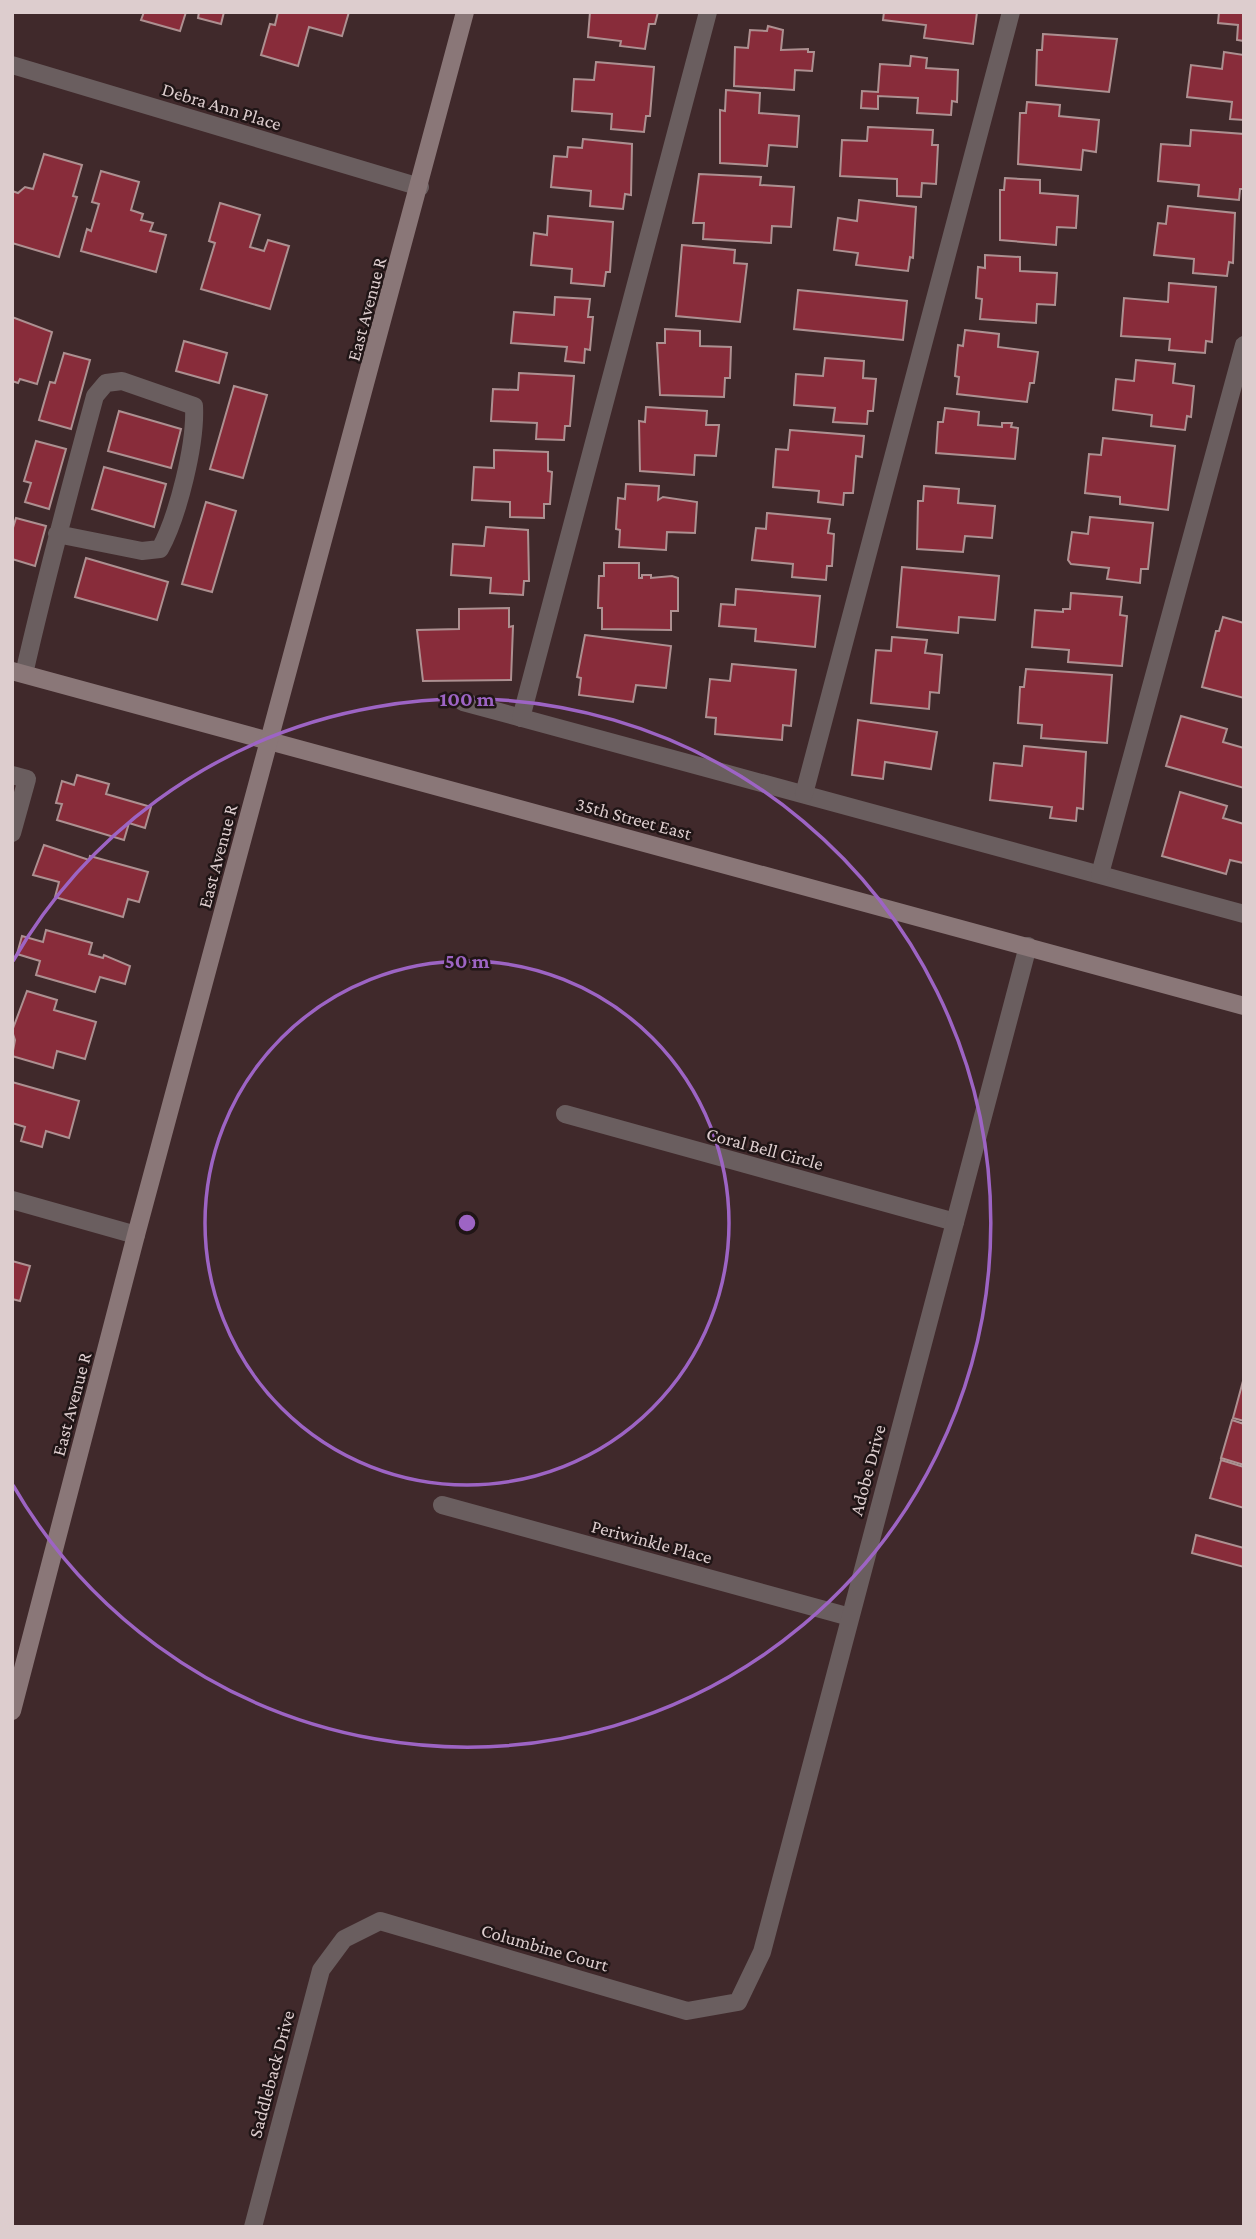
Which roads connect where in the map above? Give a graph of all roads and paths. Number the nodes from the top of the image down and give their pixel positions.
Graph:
1 (465, 12) edge
2 (708, 12) edge
3 (1011, 12) edge
4 (12, 65) edge
5 (420, 187) junction
6 (1244, 345) edge
7 (57, 534) junction
8 (18, 673) edge
9 (463, 702) dead end
10 (521, 718) junction
11 (270, 741) junction
12 (20, 777) edge
13 (804, 794) junction
14 (12, 833) edge
15 (1100, 874) junction
16 (1244, 914) edge
17 (1028, 946) junction
18 (1244, 1006) edge
19 (565, 1114) dead end
20 (12, 1200) edge
21 (955, 1222) junction
22 (136, 1235) junction
23 (442, 1505) dead end
24 (850, 1618) junction
25 (12, 1711) edge
26 (344, 1939) joint
27 (738, 2002) joint
28 (253, 2227) edge

1 - 5 main road, East Avenue R
2 - 10 street
3 - 13 street
4 - 5 street, Debra Ann Place
5 - 11 main road, East Avenue R
6 - 15 street
7 - 7 street
7 - 8 street
8 - 11 main road, 35th Street East
9 - 10 street
10 - 13 street
11 - 17 main road, 35th Street East
11 - 22 main road, East Avenue R
12 - 14 street
13 - 15 street
15 - 16 street
17 - 18 main road, 35th Street East
17 - 21 street, Adobe Drive
19 - 21 street, Coral Bell Circle
20 - 22 street
21 - 24 street, Adobe Drive
22 - 25 main road, East Avenue R
23 - 24 street, Periwinkle Place
24 - 27 street, Adobe Drive
26 - 27 street, Columbine Court
26 - 28 street, Saddleback Drive

